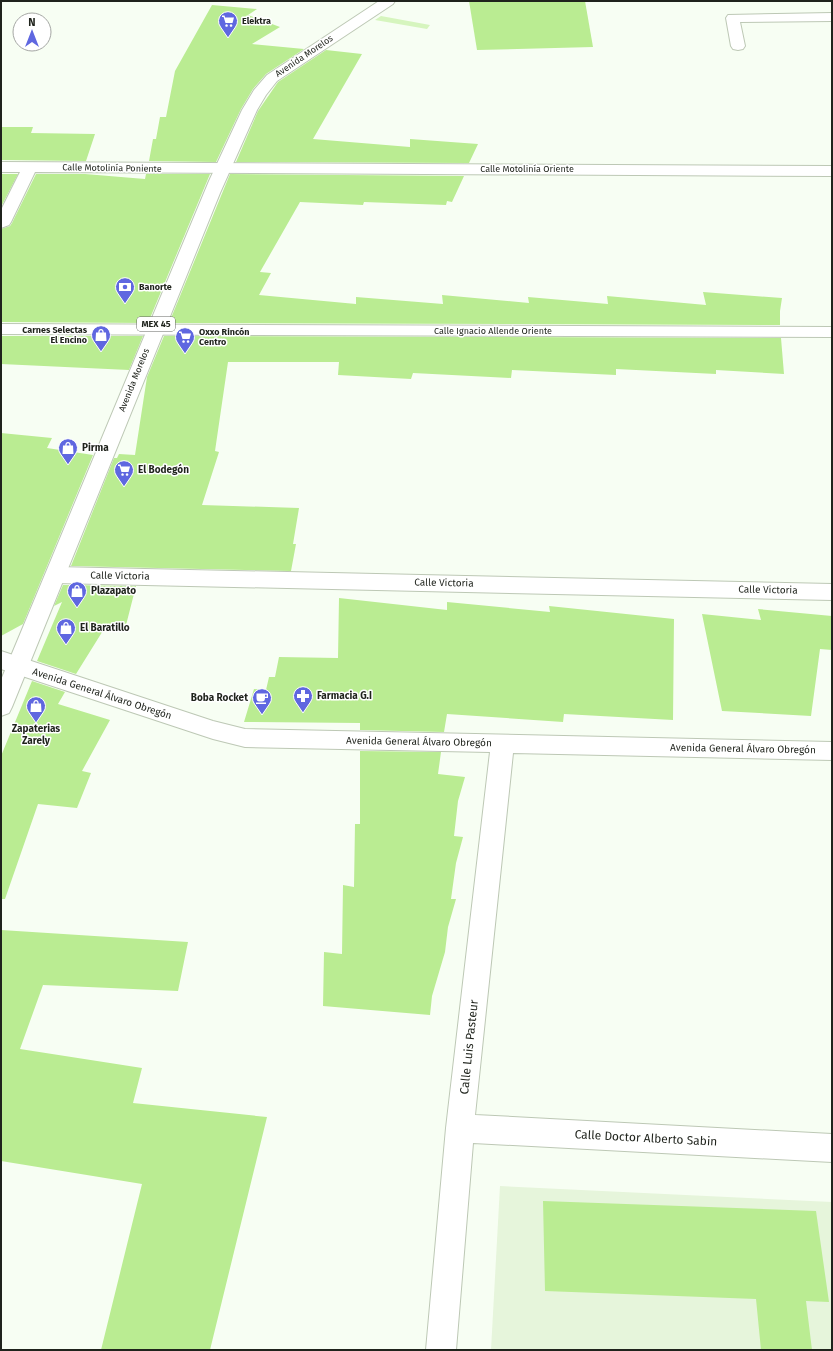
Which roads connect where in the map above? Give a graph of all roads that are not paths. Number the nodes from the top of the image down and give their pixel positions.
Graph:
1 (388, 1) edge
2 (832, 17) edge
3 (738, 46) dead end
4 (1, 167) edge
5 (30, 167) junction
6 (222, 169) junction
7 (832, 171) edge
8 (1, 223) edge
9 (1, 329) edge
10 (154, 330) junction
11 (832, 332) edge
12 (56, 575) junction
13 (832, 592) edge
14 (10, 663) edge
15 (1, 707) edge
16 (502, 744) junction
17 (832, 751) edge
18 (460, 1128) junction
19 (832, 1148) edge
20 (441, 1350) edge

1 - 6 street, Avenida Morelos / MEX 45
2 - 3 street
4 - 5 street, Calle Motolinía Poniente
5 - 6 street, Calle Motolinía Poniente
5 - 8 street
6 - 7 street, Calle Motolinía Oriente
6 - 10 street, Avenida Morelos / MEX 45
9 - 10 street, Calle Ignacio Allende Oriente
10 - 11 street, Calle Ignacio Allende Oriente
10 - 12 street, Avenida Morelos / MEX 45
12 - 13 street, Calle Victoria
12 - 14 street, Avenida Morelos / MEX 45
14 - 15 street, Avenida Morelos / MEX 45
14 - 16 street, Avenida General Álvaro Obregón
16 - 17 street, Avenida General Álvaro Obregón
16 - 18 street, Calle Luis Pasteur
18 - 19 street, Calle Doctor Alberto Sabin
18 - 20 street, Calle Luis Pasteur

